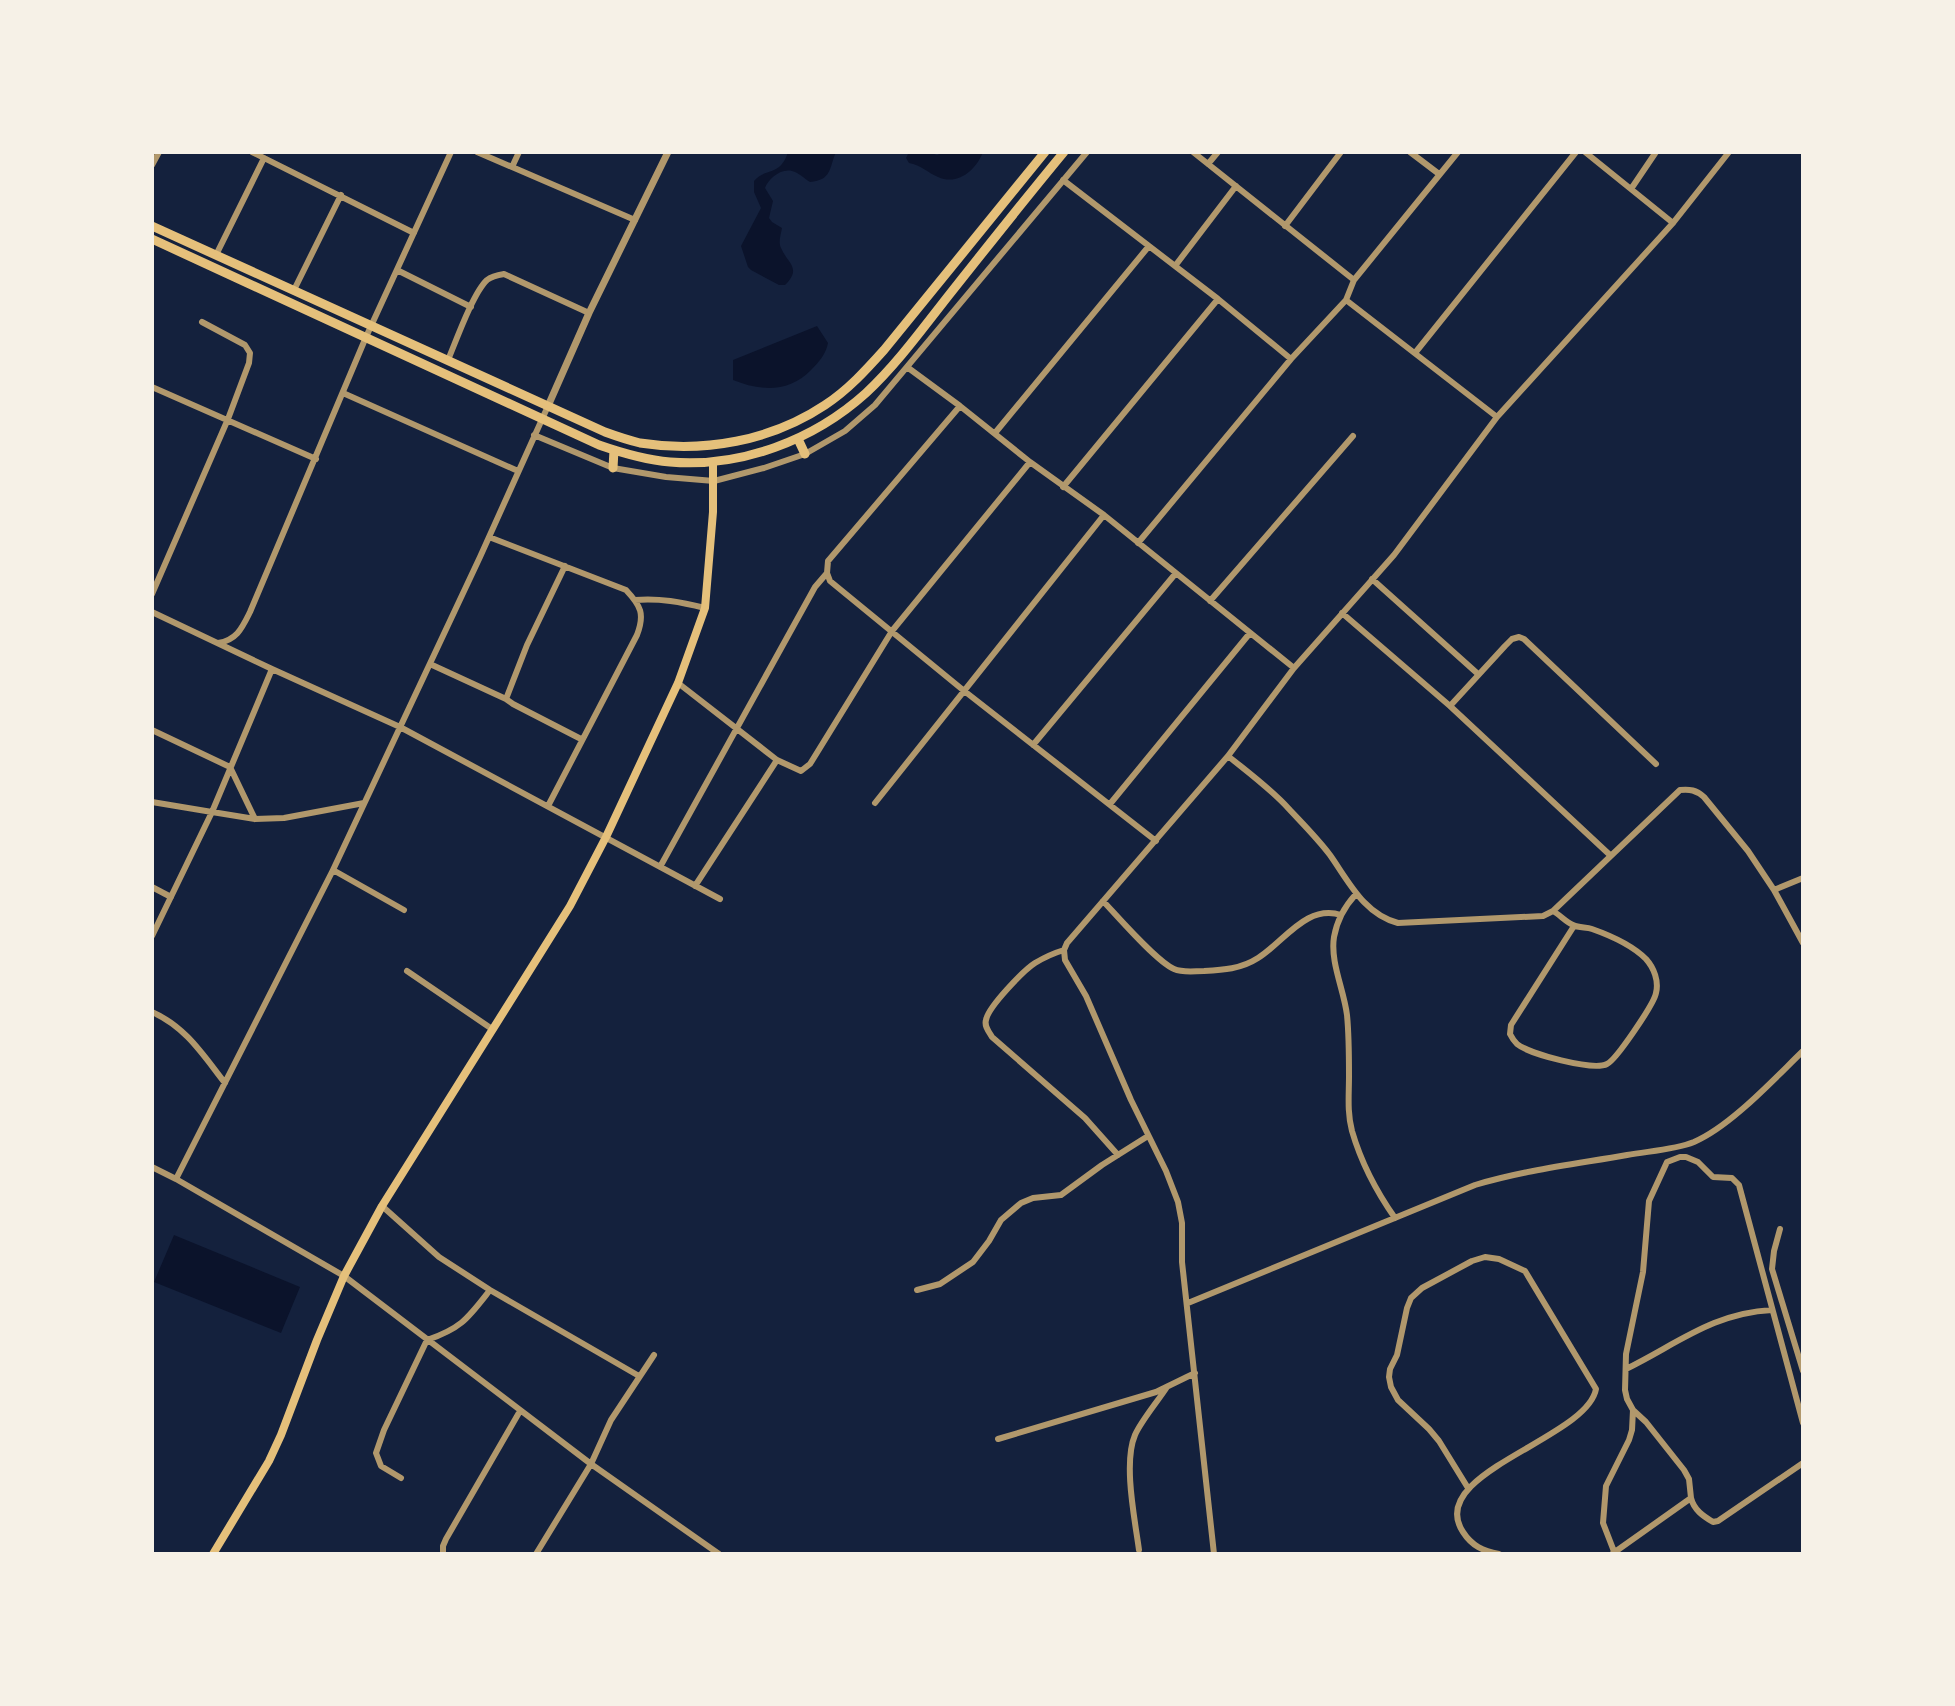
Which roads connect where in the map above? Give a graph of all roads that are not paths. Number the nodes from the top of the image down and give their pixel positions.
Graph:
1 (159, 152) edge
2 (252, 152) edge
3 (451, 152) edge
4 (477, 152) edge
5 (519, 152) edge
6 (668, 152) edge
7 (1045, 152) edge
8 (1064, 152) edge
9 (1087, 152) edge
10 (1193, 152) edge
11 (1218, 152) edge
12 (1341, 152) edge
13 (1410, 152) edge
14 (1458, 152) edge
15 (1576, 152) edge
16 (1585, 152) edge
17 (1656, 152) edge
18 (1729, 152) edge
19 (264, 158) junction
20 (1208, 164) junction
21 (152, 165) edge
22 (512, 167) junction
23 (1439, 174) junction
24 (1063, 180) junction
25 (1236, 186) junction
26 (1631, 189) junction
27 (341, 195) junction
28 (635, 220) junction
29 (1673, 223) junction
30 (152, 226) edge
31 (1285, 226) junction
32 (414, 233) junction
33 (152, 239) edge
34 (1149, 246) junction
35 (216, 255) junction
36 (1175, 266) junction
37 (397, 270) junction
38 (1354, 280) junction
39 (294, 290) junction
40 (1218, 299) junction
41 (1346, 300) junction
42 (471, 307) junction
43 (589, 313) junction
44 (202, 322) dead end
45 (372, 326) junction
46 (366, 337) junction
47 (1415, 353) junction
48 (434, 354) junction
49 (1291, 359) junction
50 (448, 360) junction
51 (429, 367) junction
52 (907, 367) junction
53 (152, 387) edge
54 (343, 393) junction
55 (548, 406) junction
56 (960, 406) junction
57 (1497, 417) junction
58 (228, 419) junction
59 (542, 419) junction
60 (995, 433) junction
61 (534, 435) junction
62 (1353, 436) dead end
63 (798, 439) junction
64 (614, 450) junction
65 (805, 454) junction
66 (316, 459) junction
67 (713, 462) junction
68 (1030, 462) junction
69 (613, 468) junction
70 (518, 471) junction
71 (714, 481) junction
72 (1063, 487) junction
73 (1104, 515) junction
74 (489, 537) junction
75 (1138, 543) junction
76 (565, 566) junction
77 (827, 573) junction
78 (1176, 573) junction
79 (1372, 579) junction
80 (152, 594) edge
81 (635, 600) junction
82 (1210, 601) junction
83 (705, 608) junction
84 (152, 612) edge
85 (1342, 613) junction
86 (892, 631) junction
87 (1250, 633) junction
88 (210, 641) junction
89 (430, 664) junction
90 (1294, 668) junction
91 (272, 669) junction
92 (1478, 674) junction
93 (678, 683) junction
94 (963, 690) junction
95 (506, 699) junction
96 (1450, 706) junction
97 (400, 727) junction
98 (737, 728) junction
99 (152, 730) edge
100 (581, 739) junction
101 (1033, 745) junction
102 (1228, 756) junction
103 (777, 760) junction
104 (1656, 764) dead end
105 (230, 767) junction
106 (152, 802) edge
107 (364, 803) junction
108 (875, 803) dead end
109 (1110, 804) junction
110 (548, 806) junction
111 (212, 812) junction
112 (255, 819) junction
113 (606, 837) junction
114 (1156, 841) junction
115 (1611, 856) junction
116 (660, 867) junction
117 (333, 870) junction
118 (1803, 878) edge
119 (695, 886) junction
120 (152, 887) edge
121 (1774, 890) junction
122 (1356, 894) junction
123 (171, 897) junction
124 (720, 899) dead end
125 (1103, 901) junction
126 (404, 910) dead end
127 (1553, 911) junction
128 (1341, 915) junction
129 (1574, 926) junction
130 (152, 936) edge
131 (1803, 943) edge
132 (1064, 950) junction
133 (407, 971) dead end
134 (152, 1012) edge
135 (492, 1029) junction
136 (1803, 1051) edge
137 (225, 1083) junction
138 (1148, 1136) junction
139 (1118, 1155) junction
140 (152, 1167) edge
141 (176, 1179) junction
142 (382, 1206) junction
143 (1395, 1218) junction
144 (1780, 1229) dead end
145 (344, 1276) junction
146 (490, 1290) junction
147 (917, 1290) dead end
148 (1188, 1303) junction
149 (1772, 1310) junction
150 (427, 1340) junction
151 (654, 1355) dead end
152 (1626, 1369) junction
153 (1803, 1371) edge
154 (1195, 1373) junction
155 (639, 1376) junction
156 (1167, 1387) junction
157 (1633, 1410) junction
158 (520, 1411) junction
159 (1803, 1423) edge
160 (998, 1439) dead end
161 (1803, 1463) edge
162 (591, 1464) junction
163 (401, 1478) dead end
164 (1468, 1488) junction
165 (1691, 1498) junction
166 (1139, 1550) dead end
167 (1614, 1553) edge
168 (213, 1554) edge
169 (443, 1554) edge
170 (536, 1554) edge
171 (719, 1554) edge
172 (1214, 1554) edge
173 (1499, 1554) edge

1 - 21 street
2 - 19 street
3 - 32 street
4 - 22 street
5 - 22 street
6 - 28 street
7 - 55 main road
8 - 63 main road
9 - 24 street
10 - 20 street
11 - 20 street
12 - 31 street
13 - 23 street
14 - 23 street
15 - 47 street
16 - 26 street
17 - 26 street
18 - 29 street
19 - 27 street
19 - 35 street
20 - 25 street
22 - 28 street
23 - 38 street
24 - 34 street
24 - 52 street
25 - 31 street
25 - 36 street
26 - 29 street
27 - 32 street
27 - 39 street
28 - 43 street
29 - 57 street
30 - 35 main road
31 - 38 street
32 - 37 street
33 - 46 main road
34 - 36 street
34 - 60 street
35 - 39 main road
36 - 40 street
37 - 42 street
37 - 45 street
38 - 41 street
39 - 45 main road
40 - 49 street
40 - 72 street
41 - 47 street
41 - 49 street
42 - 43 street
42 - 50 street
43 - 55 street
44 - 58 street
45 - 46 street
45 - 48 main road
46 - 51 main road
46 - 54 street
47 - 57 street
48 - 50 main road
48 - 51 main road
49 - 75 street
50 - 55 main road
51 - 59 main road
52 - 56 street
52 - 65 street
53 - 58 street
54 - 66 street
54 - 70 street
55 - 59 street
56 - 60 street
56 - 77 street
57 - 79 street
58 - 66 street
58 - 80 street
59 - 61 street
59 - 64 main road
60 - 68 street
61 - 69 street
61 - 70 street
62 - 82 street
63 - 65 main road
63 - 67 main road
64 - 67 main road
64 - 69 main road
65 - 71 street
66 - 88 street
67 - 71 main road
68 - 72 street
68 - 86 street
69 - 71 street
70 - 74 street
71 - 83 main road
72 - 73 street
73 - 75 street
73 - 94 street
74 - 76 street
74 - 89 street
75 - 78 street
76 - 81 street
76 - 95 street
77 - 86 street
77 - 98 street
78 - 82 street
78 - 101 street
79 - 85 street
79 - 92 street
81 - 83 street
81 - 100 street
82 - 87 street
83 - 93 main road
84 - 88 street
85 - 90 street
85 - 96 street
86 - 94 street
86 - 103 street
87 - 90 street
87 - 109 street
88 - 91 street
89 - 95 street
89 - 97 street
90 - 102 street
91 - 97 street
91 - 105 street
92 - 96 street
92 - 104 street
93 - 98 street
93 - 113 main road
94 - 101 street
94 - 108 street
95 - 100 street
96 - 115 street
97 - 107 street
97 - 110 street
98 - 103 street
98 - 116 street
99 - 105 street
100 - 110 street
101 - 109 street
102 - 114 street
102 - 122 street
103 - 119 street
105 - 111 street
105 - 112 street
106 - 111 street
107 - 112 street
107 - 117 street
109 - 114 street
110 - 113 street
111 - 112 street
111 - 123 street
113 - 116 street
113 - 135 main road
114 - 125 street
115 - 121 street
115 - 127 street
116 - 119 street
117 - 126 street
117 - 137 street
118 - 121 street
119 - 124 street
120 - 123 street
121 - 131 street
122 - 127 street
122 - 128 street
123 - 130 street
125 - 128 street
125 - 132 street
127 - 129 street
128 - 143 street
129 - 129 street
132 - 138 street
132 - 139 street
133 - 135 street
134 - 137 street
135 - 142 main road
136 - 143 street
137 - 141 street
138 - 139 street
138 - 148 street
139 - 147 street
140 - 141 street
141 - 145 street
142 - 145 main road
142 - 146 street
143 - 148 street
144 - 153 street
145 - 150 street
145 - 168 main road
146 - 150 street
146 - 155 street
148 - 154 street
149 - 152 street
149 - 152 street
149 - 159 street
150 - 158 street
150 - 163 street
151 - 155 street
152 - 157 street
154 - 156 street
154 - 172 street
155 - 162 street
156 - 160 street
156 - 166 street
157 - 165 street
157 - 167 street
158 - 162 street
158 - 169 street
161 - 165 street
162 - 170 street
162 - 171 street
164 - 164 street
164 - 173 street
165 - 167 street

